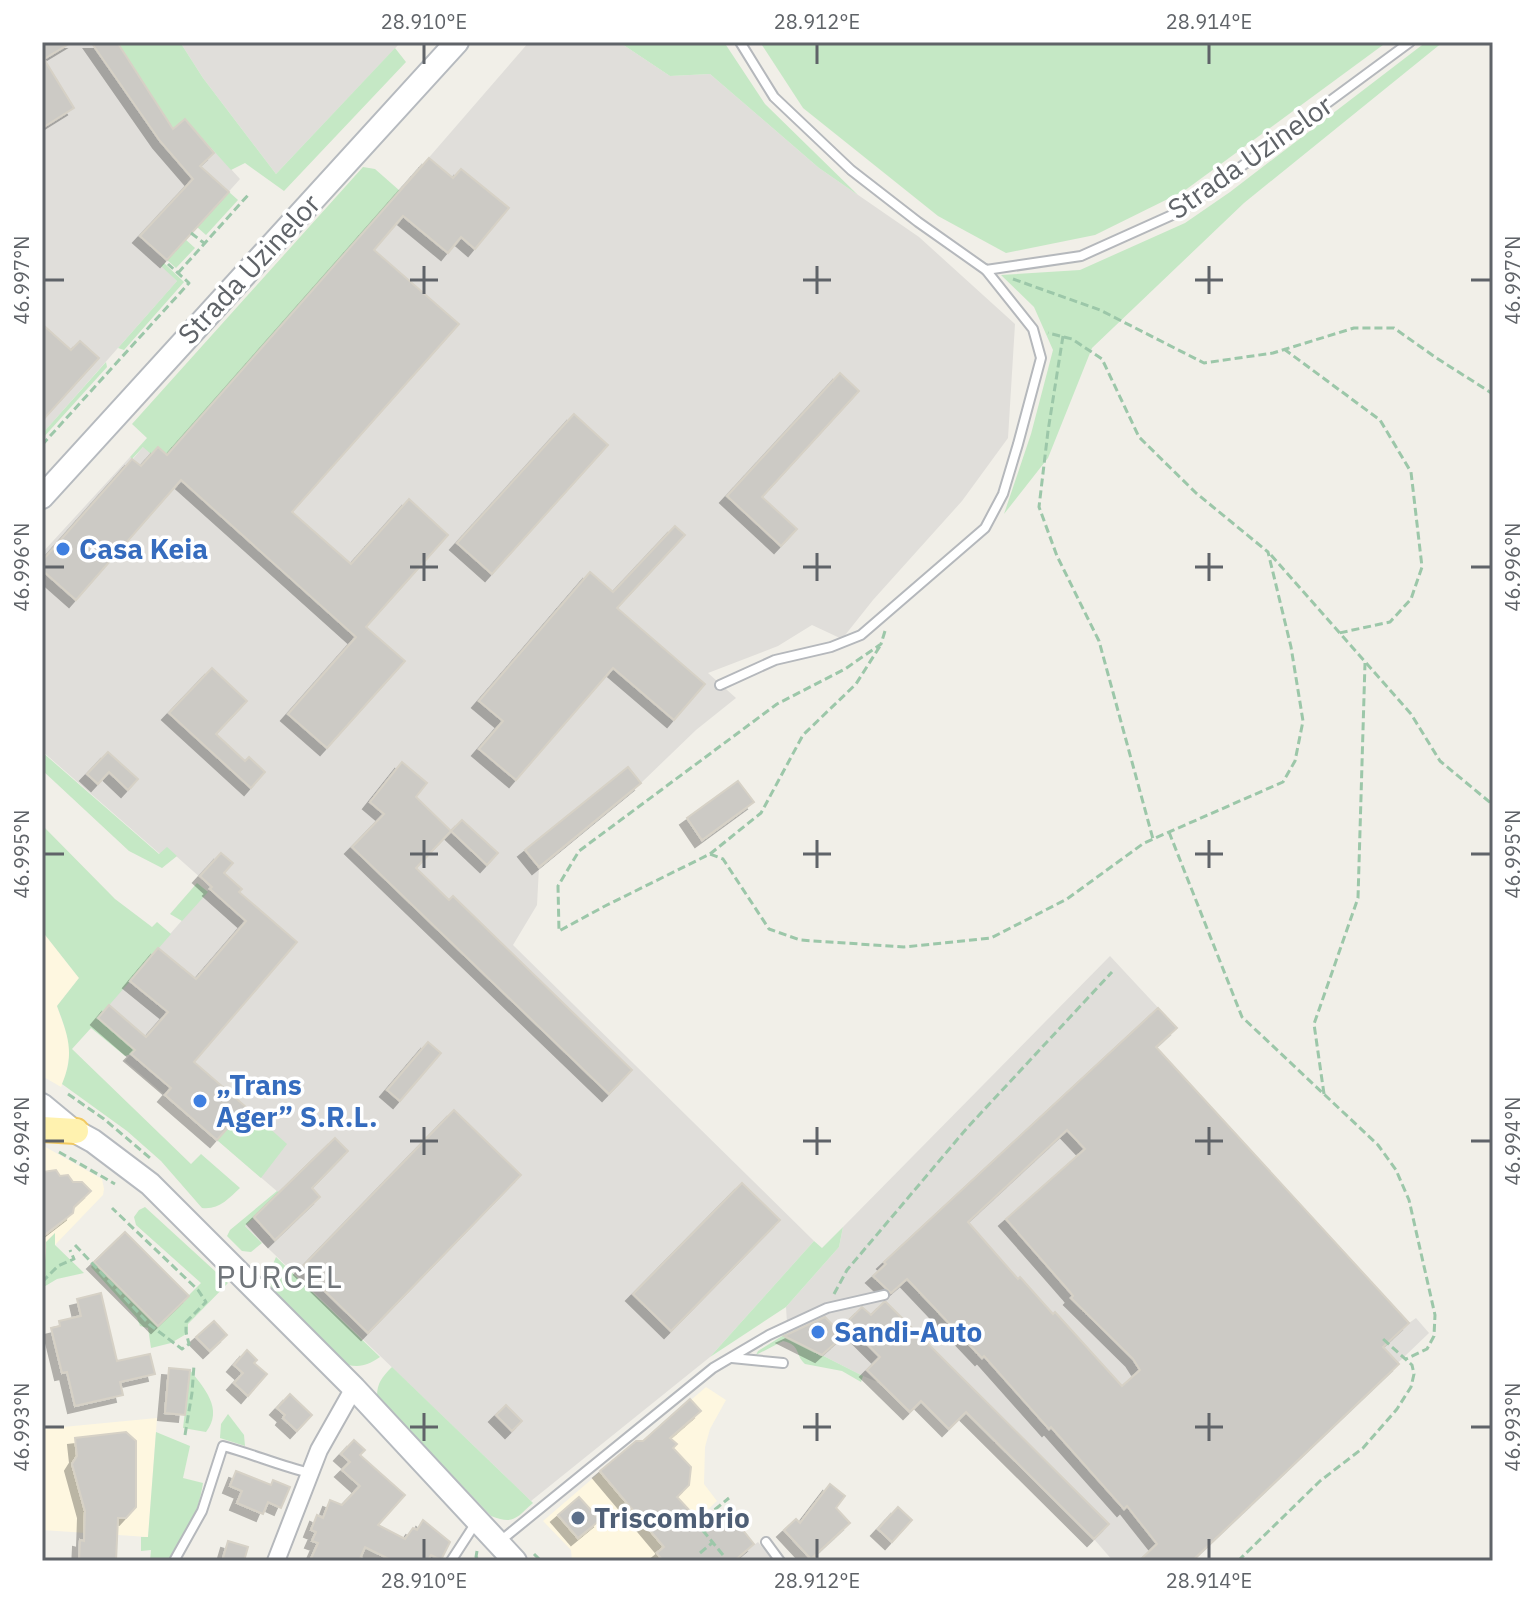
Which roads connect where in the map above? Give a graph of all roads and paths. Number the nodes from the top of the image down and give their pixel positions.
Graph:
1 (457, 42) edge
2 (740, 42) edge
3 (1410, 42) edge
4 (249, 194) dead end
5 (191, 233) dead end
6 (204, 243) junction
7 (168, 264) dead end
8 (986, 270) junction
9 (178, 273) junction
10 (1033, 329) junction
11 (1063, 336) junction
12 (1284, 349) junction
13 (1493, 394) edge
14 (42, 445) edge
15 (42, 497) edge
16 (1268, 552) junction
17 (890, 610) junction
18 (1339, 633) junction
19 (881, 644) junction
20 (1365, 663) junction
21 (720, 685) dead end
22 (1492, 804) edge
23 (1169, 832) junction
24 (1153, 839) junction
25 (710, 854) junction
26 (1112, 972) dead end
27 (1324, 1094) junction
28 (42, 1096) edge
29 (55, 1121) edge
30 (112, 1208) dead end
31 (75, 1245) dead end
32 (70, 1250) dead end
33 (163, 1257) junction
34 (157, 1265) dead end
35 (42, 1282) edge
36 (884, 1295) dead end
37 (827, 1308) junction
38 (1382, 1338) dead end
39 (731, 1357) junction
40 (1406, 1359) junction
41 (783, 1363) dead end
42 (194, 1365) dead end
43 (354, 1388) junction
44 (185, 1435) dead end
45 (310, 1473) junction
46 (729, 1498) dead end
47 (477, 1521) junction
48 (721, 1542) dead end
49 (766, 1542) dead end
50 (488, 1544) junction
51 (714, 1545) junction
52 (700, 1553) dead end
53 (723, 1555) dead end
54 (174, 1561) edge
55 (276, 1561) edge
56 (451, 1561) edge
57 (481, 1561) edge
58 (515, 1561) edge
59 (780, 1561) edge
60 (1238, 1561) edge

1 - 15 street, Strada Uzinelor
2 - 8 lane
3 - 8 lane, Strada Uzinelor
4 - 6 path
5 - 6 path
6 - 9 path
7 - 9 path
8 - 10 lane
8 - 12 path
9 - 14 path
10 - 11 path
10 - 17 lane
11 - 16 path
11 - 24 path
12 - 13 path
12 - 18 path
16 - 18 path
16 - 23 path
17 - 19 path
17 - 21 lane
18 - 20 path
19 - 25 path
19 - 25 path
20 - 22 path
20 - 27 path
23 - 24 path
23 - 27 path
24 - 25 path
26 - 37 path
27 - 40 path
28 - 29 street
29 - 43 street
30 - 33 path
31 - 33 path
32 - 35 path
33 - 34 path
36 - 37 lane
37 - 39 lane
38 - 40 path
39 - 41 lane
39 - 50 lane
40 - 60 path
42 - 44 path
43 - 45 street
43 - 47 street
45 - 54 lane
45 - 55 street
46 - 51 path
47 - 50 street
47 - 56 lane
48 - 51 path
49 - 59 lane
50 - 57 path
50 - 58 street
51 - 52 path
51 - 53 path

